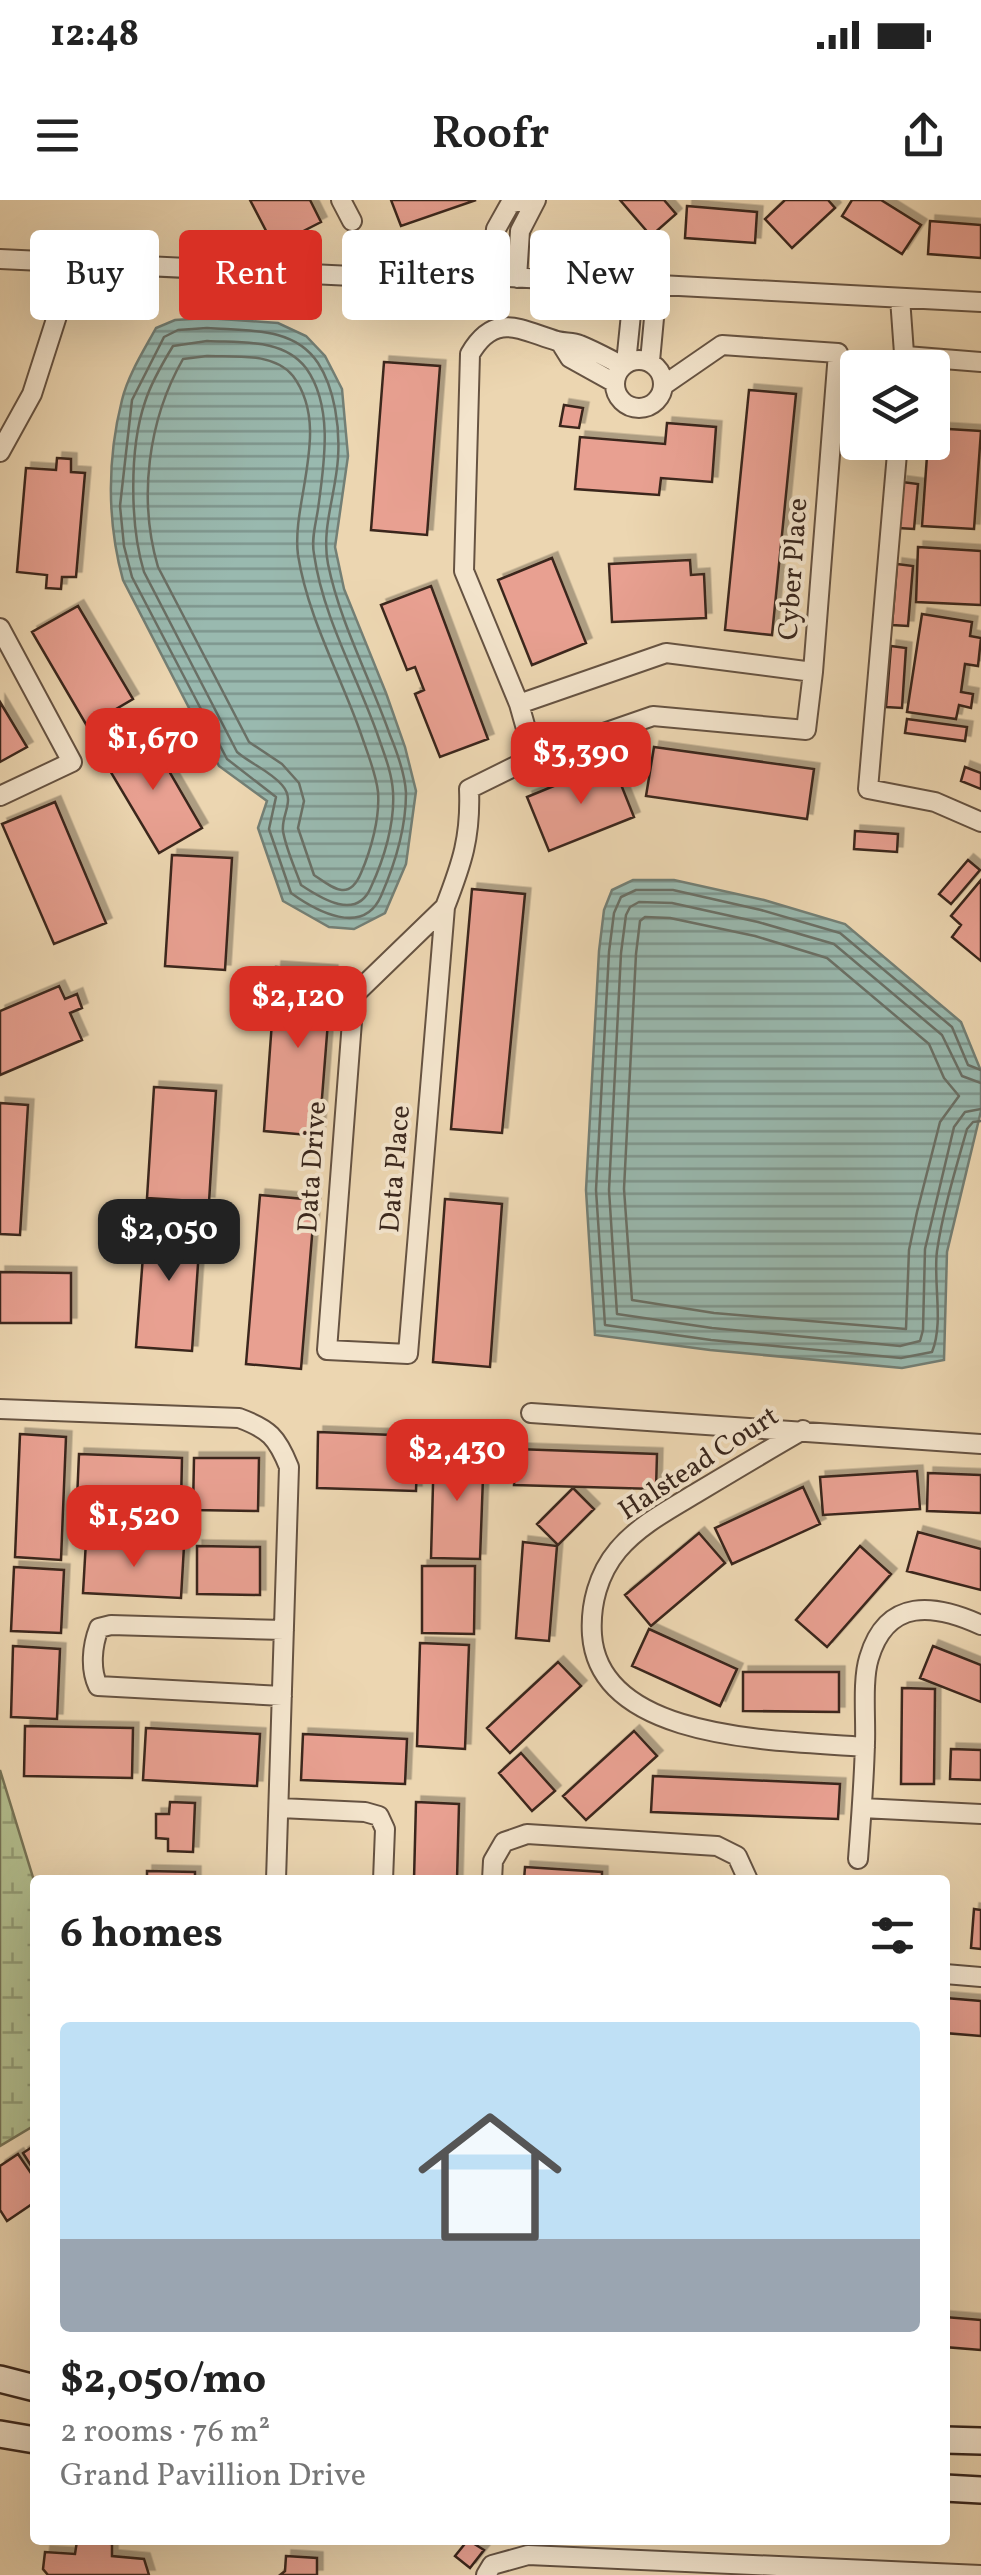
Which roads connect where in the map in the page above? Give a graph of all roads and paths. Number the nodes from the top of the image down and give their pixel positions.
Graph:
1 (341, 200) edge
2 (522, 200) edge
3 (536, 200) edge
4 (352, 221) dead end
5 (496, 230) edge
6 (0, 259) edge
7 (30, 260) edge
8 (159, 266) edge
9 (342, 275) edge
10 (510, 277) edge
11 (517, 278) junction
12 (530, 279) edge
13 (670, 287) edge
14 (900, 298) junction
15 (981, 302) edge
16 (56, 320) edge
17 (629, 320) edge
18 (654, 320) edge
19 (904, 350) edge
20 (650, 361) junction
21 (950, 362) edge
22 (981, 362) edge
23 (621, 370) junction
24 (664, 385) junction
25 (0, 452) edge
26 (896, 460) edge
27 (0, 628) edge
28 (813, 672) junction
29 (519, 704) junction
30 (532, 758) junction
31 (0, 796) edge
32 (981, 822) edge
33 (445, 907) junction
34 (327, 1350) joint
35 (0, 1410) edge
36 (531, 1414) dead end
37 (803, 1430) junction
38 (981, 1444) edge
39 (981, 1625) edge
40 (284, 1630) junction
41 (282, 1696) junction
42 (865, 1747) junction
43 (280, 1808) junction
44 (862, 1808) junction
45 (981, 1814) edge
46 (858, 1859) dead end
47 (276, 1875) edge
48 (382, 1875) edge
49 (492, 1875) edge
50 (746, 1875) edge
51 (950, 1974) edge
52 (981, 1977) edge
53 (0, 2379) edge
54 (30, 2387) edge
55 (0, 2434) edge
56 (30, 2439) edge
57 (950, 2440) edge
58 (981, 2441) edge
59 (950, 2488) edge
60 (981, 2490) edge
61 (486, 2575) edge
62 (981, 2575) edge

1 - 4 street
2 - 5 street
3 - 11 street
6 - 7 street
8 - 9 street
10 - 11 street
11 - 12 street
13 - 14 street
14 - 15 street
14 - 19 street
16 - 25 street
17 - 23 street
18 - 20 street
20 - 23 street
20 - 24 street
21 - 22 street
23 - 24 street
23 - 29 street
24 - 28 street, Cyber Place
26 - 32 street
27 - 31 street
28 - 29 street, Cyber Place
28 - 30 street
29 - 30 street
30 - 33 street
33 - 34 street, Data Drive
33 - 34 street, Data Place
35 - 40 street
36 - 37 street
37 - 38 street
37 - 42 street, Halstead Court
39 - 42 street
40 - 41 street
40 - 41 street
41 - 43 street
42 - 44 street
43 - 47 street
43 - 48 street
44 - 45 street
44 - 46 street
49 - 50 street
51 - 52 street
53 - 54 main road
55 - 56 main road
57 - 58 main road
59 - 60 main road
61 - 62 street

